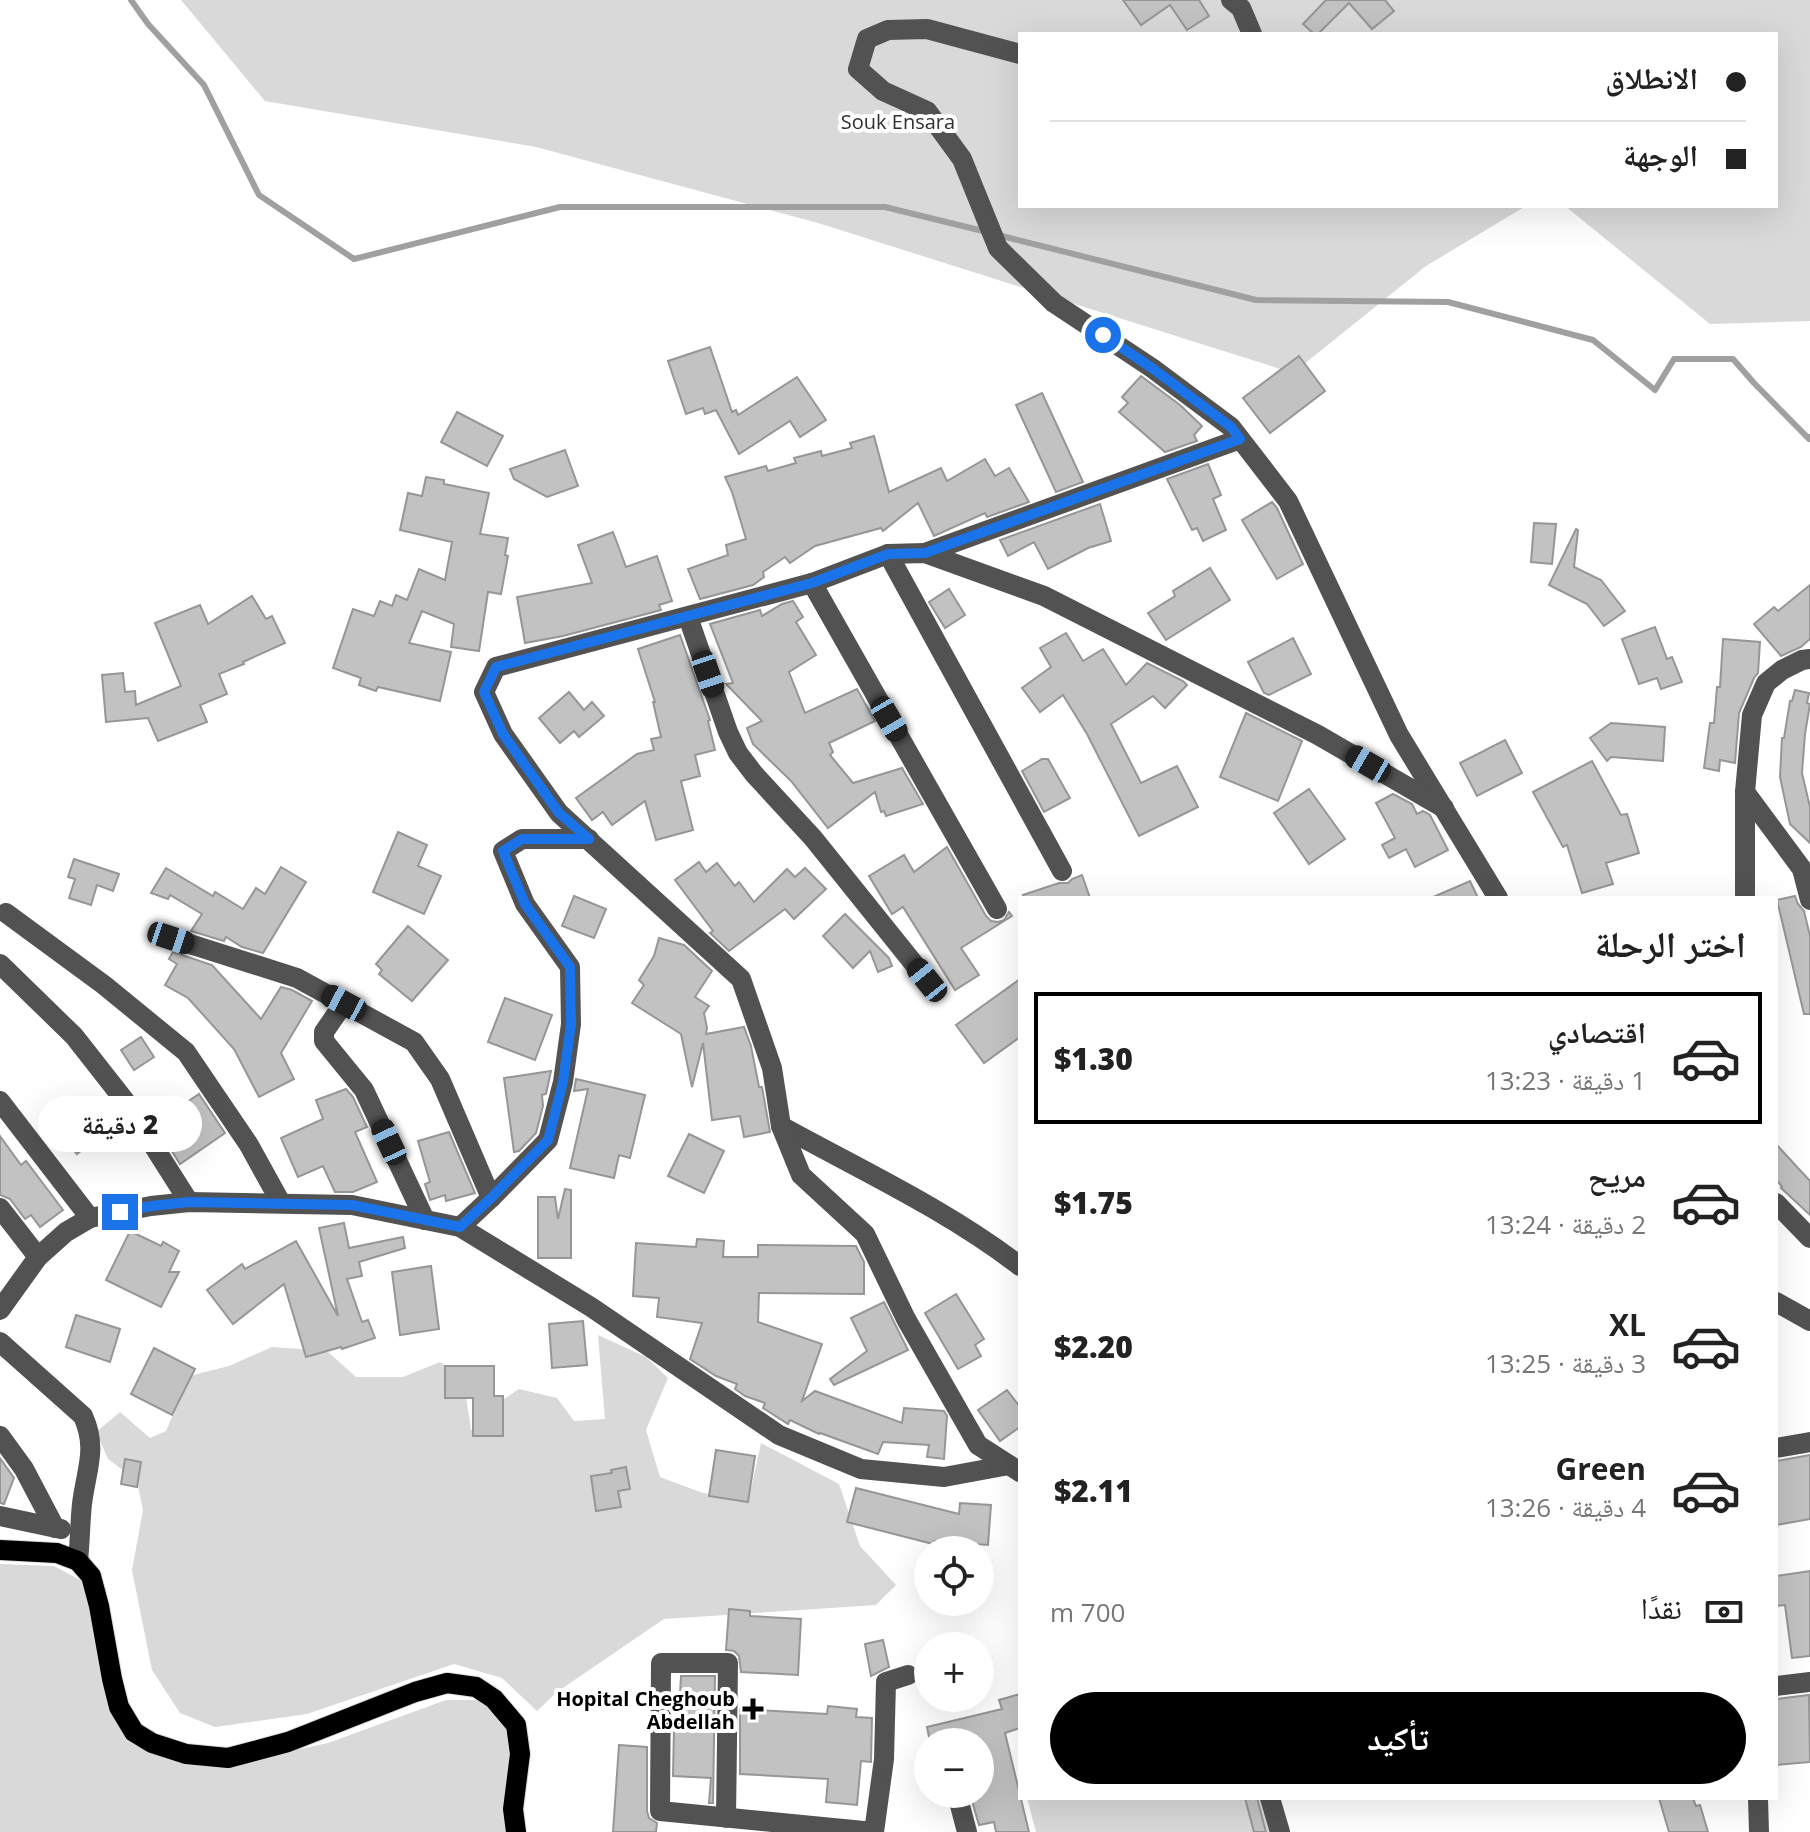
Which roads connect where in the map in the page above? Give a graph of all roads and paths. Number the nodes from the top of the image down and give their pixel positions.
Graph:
1 (1231, 0) edge
2 (1251, 32) edge
3 (1018, 53) edge
4 (1240, 439) junction
5 (925, 553) junction
6 (888, 554) junction
7 (812, 583) junction
8 (688, 617) junction
9 (1810, 659) edge
10 (1745, 792) junction
11 (1444, 808) junction
12 (589, 839) junction
13 (1062, 871) dead end
14 (1497, 896) edge
15 (1745, 896) edge
16 (1810, 900) edge
17 (997, 909) dead end
18 (6, 913) dead end
19 (171, 938) dead end
20 (0, 964) edge
21 (927, 980) dead end
22 (344, 1003) junction
23 (0, 1101) edge
24 (781, 1126) junction
25 (491, 1198) junction
26 (189, 1202) junction
27 (281, 1203) junction
28 (1778, 1205) edge
29 (0, 1208) edge
30 (90, 1218) junction
31 (425, 1220) junction
32 (460, 1227) junction
33 (1810, 1238) edge
34 (38, 1257) junction
35 (1018, 1264) edge
36 (1778, 1303) edge
37 (0, 1310) edge
38 (1810, 1321) edge
39 (0, 1342) edge
40 (0, 1436) edge
41 (1810, 1442) edge
42 (1778, 1448) edge
43 (1014, 1469) edge
44 (0, 1516) edge
45 (55, 1528) junction
46 (80, 1534) junction
47 (0, 1550) edge
48 (78, 1561) junction
49 (908, 1675) dead end
50 (1810, 1682) edge
51 (1778, 1686) edge
52 (1271, 1800) edge
53 (1758, 1800) edge
54 (961, 1808) edge
55 (726, 1818) junction
56 (516, 1832) edge
57 (874, 1832) edge
58 (967, 1832) edge
59 (1280, 1832) edge
60 (1759, 1832) edge

1 - 2 street
3 - 4 street
4 - 5 street
4 - 11 street
5 - 6 street
5 - 11 street
6 - 7 street
6 - 13 street
7 - 8 street
7 - 17 street
8 - 12 street
8 - 21 street
9 - 10 street
10 - 15 street
10 - 16 street
11 - 14 street
12 - 24 street
12 - 25 street
18 - 27 street
19 - 22 street
20 - 26 street
22 - 25 street
22 - 31 street
23 - 30 street
24 - 35 street
24 - 43 street
25 - 32 street
26 - 27 street
26 - 30 street
27 - 31 street
28 - 33 street
29 - 34 street
30 - 34 street
31 - 32 street
32 - 43 street
34 - 37 street
36 - 38 street
39 - 46 street
40 - 45 street
41 - 42 street
44 - 45 street
45 - 46 street
46 - 48 street
47 - 48 main road
48 - 56 main road
49 - 57 street
50 - 51 street
52 - 59 street
53 - 60 street
54 - 58 street
55 - 55 street
55 - 57 street

